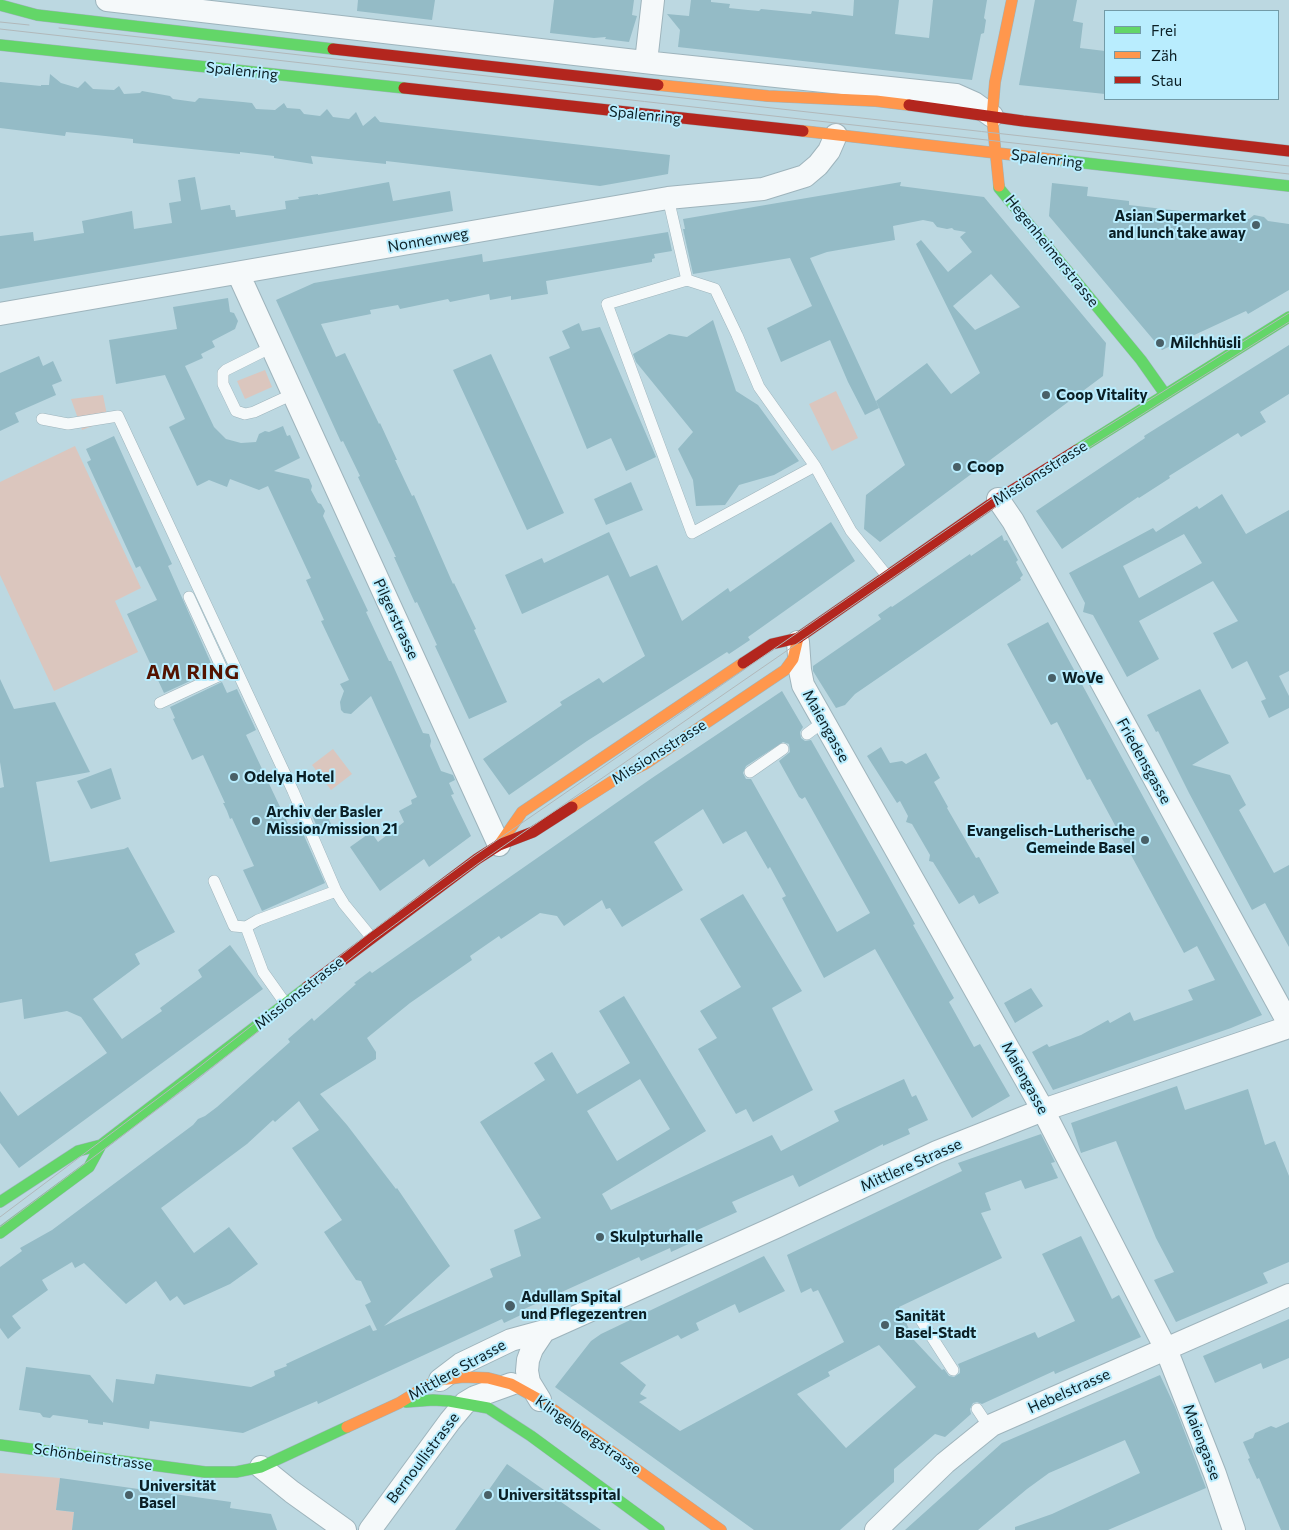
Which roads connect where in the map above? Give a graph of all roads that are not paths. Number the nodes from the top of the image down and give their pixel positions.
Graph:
1 (107, 0) edge
2 (653, 0) edge
3 (1012, 0) edge
4 (0, 5) edge
5 (0, 45) edge
6 (646, 62) junction
7 (992, 116) junction
8 (836, 136) junction
9 (1289, 151) edge
10 (995, 152) junction
11 (1289, 186) edge
12 (668, 198) junction
13 (238, 273) junction
14 (687, 280) junction
15 (0, 314) edge
16 (1289, 317) edge
17 (272, 347) junction
18 (293, 394) junction
19 (1165, 394) junction
20 (42, 419) dead end
21 (815, 466) junction
22 (998, 499) junction
23 (886, 576) junction
24 (189, 597) dead end
25 (798, 638) junction
26 (235, 668) junction
27 (224, 673) junction
28 (160, 703) dead end
29 (783, 749) dead end
30 (750, 772) dead end
31 (499, 845) junction
32 (214, 882) dead end
33 (336, 891) junction
34 (246, 927) junction
35 (371, 937) junction
36 (286, 1004) junction
37 (1289, 1026) edge
38 (1043, 1110) junction
39 (101, 1145) junction
40 (0, 1202) edge
41 (2, 1229) edge
42 (1289, 1295) edge
43 (919, 1317) dead end
44 (544, 1331) junction
45 (1166, 1349) junction
46 (953, 1370) dead end
47 (440, 1380) junction
48 (511, 1384) junction
49 (540, 1400) junction
50 (399, 1403) junction
51 (465, 1403) junction
52 (0, 1445) edge
53 (262, 1467) junction
54 (345, 1530) edge
55 (370, 1530) edge
56 (659, 1530) edge
57 (722, 1530) edge
58 (876, 1530) edge
59 (1234, 1530) edge

1 - 6 street, Spalenring
2 - 6 street
3 - 7 main road, Hegenheimerstrasse
4 - 7 main road, Spalenring
5 - 8 main road, Spalenring
6 - 7 street, Spalenring
7 - 9 main road, Spalenring
7 - 10 main road, Hegenheimerstrasse
8 - 10 main road, Spalenring
8 - 12 street, Nonnenweg
10 - 11 main road, Spalenring
10 - 19 main road, Hegenheimerstrasse
12 - 13 street, Nonnenweg
12 - 14 lane
13 - 15 street, Nonnenweg
13 - 17 street, Pilgerstrasse
14 - 21 lane
14 - 21 lane
16 - 19 main road, Missionsstrasse
17 - 18 street, Pilgerstrasse
17 - 18 lane
18 - 31 street, Pilgerstrasse
19 - 22 main road, Missionsstrasse
20 - 26 lane
21 - 23 lane
22 - 23 main road, Missionsstrasse
22 - 37 street, Friedensgasse
23 - 25 main road, Missionsstrasse
24 - 27 lane
25 - 31 main road, Missionsstrasse
25 - 31 main road, Missionsstrasse
25 - 38 street, Maiengasse
26 - 27 lane
26 - 33 lane
27 - 28 lane
29 - 30 lane
31 - 35 main road, Missionsstrasse
32 - 34 lane
33 - 34 lane
33 - 35 lane
34 - 36 lane
35 - 36 main road, Missionsstrasse
36 - 39 main road, Missionsstrasse
37 - 38 street, Mittlere Strasse
38 - 44 street, Mittlere Strasse
38 - 45 street, Maiengasse
39 - 40 main road, Missionsstrasse
39 - 41 main road, Missionsstrasse
42 - 45 street, Hebelstrasse
43 - 46 lane
44 - 47 street, Mittlere Strasse
44 - 49 street, Mittlere Strasse
45 - 58 street, Hebelstrasse
45 - 59 street, Maiengasse
47 - 48 main road, Klingelbergstrasse
47 - 50 main road, Mittlere Strasse
48 - 49 main road, Klingelbergstrasse
48 - 51 street, Bernoullistrasse
49 - 57 main road, Klingelbergstrasse
50 - 51 main road, Mittlere Strasse
50 - 53 main road, Mittlere Strasse
51 - 55 street, Bernoullistrasse
51 - 56 main road
52 - 53 main road, Schönbeinstrasse
53 - 54 street

